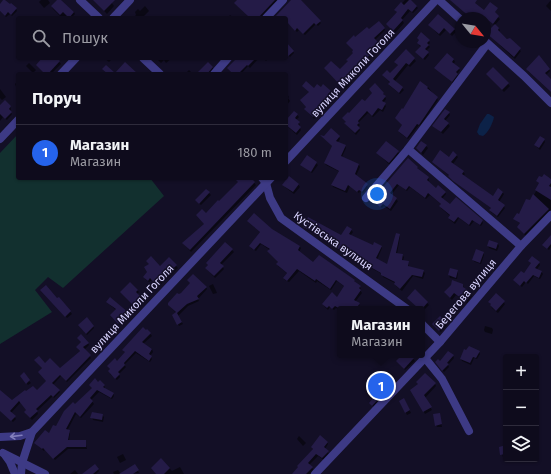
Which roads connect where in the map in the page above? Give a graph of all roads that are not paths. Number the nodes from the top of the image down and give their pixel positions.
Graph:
1 (80, 0) edge
2 (130, 0) edge
3 (283, 0) edge
4 (437, 0) edge
5 (455, 15) edge
6 (97, 16) edge
7 (115, 16) edge
8 (268, 16) edge
9 (491, 47) edge
10 (482, 48) edge
11 (74, 60) edge
12 (145, 60) edge
13 (226, 60) edge
14 (63, 72) edge
15 (158, 72) edge
16 (216, 72) edge
17 (551, 103) edge
18 (16, 122) edge
19 (0, 139) edge
20 (408, 149) junction
21 (288, 159) edge
22 (266, 180) edge
23 (366, 198) dead end
24 (551, 215) edge
25 (521, 246) junction
26 (403, 306) edge
27 (425, 327) edge
28 (440, 342) junction
29 (425, 358) junction
30 (469, 431) dead end
31 (32, 432) junction
32 (0, 437) edge
33 (2, 453) edge
34 (22, 463) junction
35 (15, 474) edge
36 (21, 474) edge
37 (45, 474) edge
38 (315, 474) edge

1 - 6 street
2 - 7 street
3 - 8 street
4 - 5 street
4 - 21 street, вулиця Миколи Гоголя
9 - 17 street
10 - 20 street
11 - 14 street
12 - 15 street
13 - 16 street
18 - 19 street
20 - 23 street
20 - 25 street
22 - 26 street, Кустівська вулиця
22 - 31 street, вулиця Миколи Гоголя
24 - 25 street, Берегова вулиця
25 - 28 street, Берегова вулиця
27 - 28 street
28 - 29 street, Берегова вулиця
29 - 30 street
29 - 38 street, Берегова вулиця
31 -> 32 street
31 - 34 street
33 - 34 street
33 - 35 street
34 - 36 street
34 - 37 street

